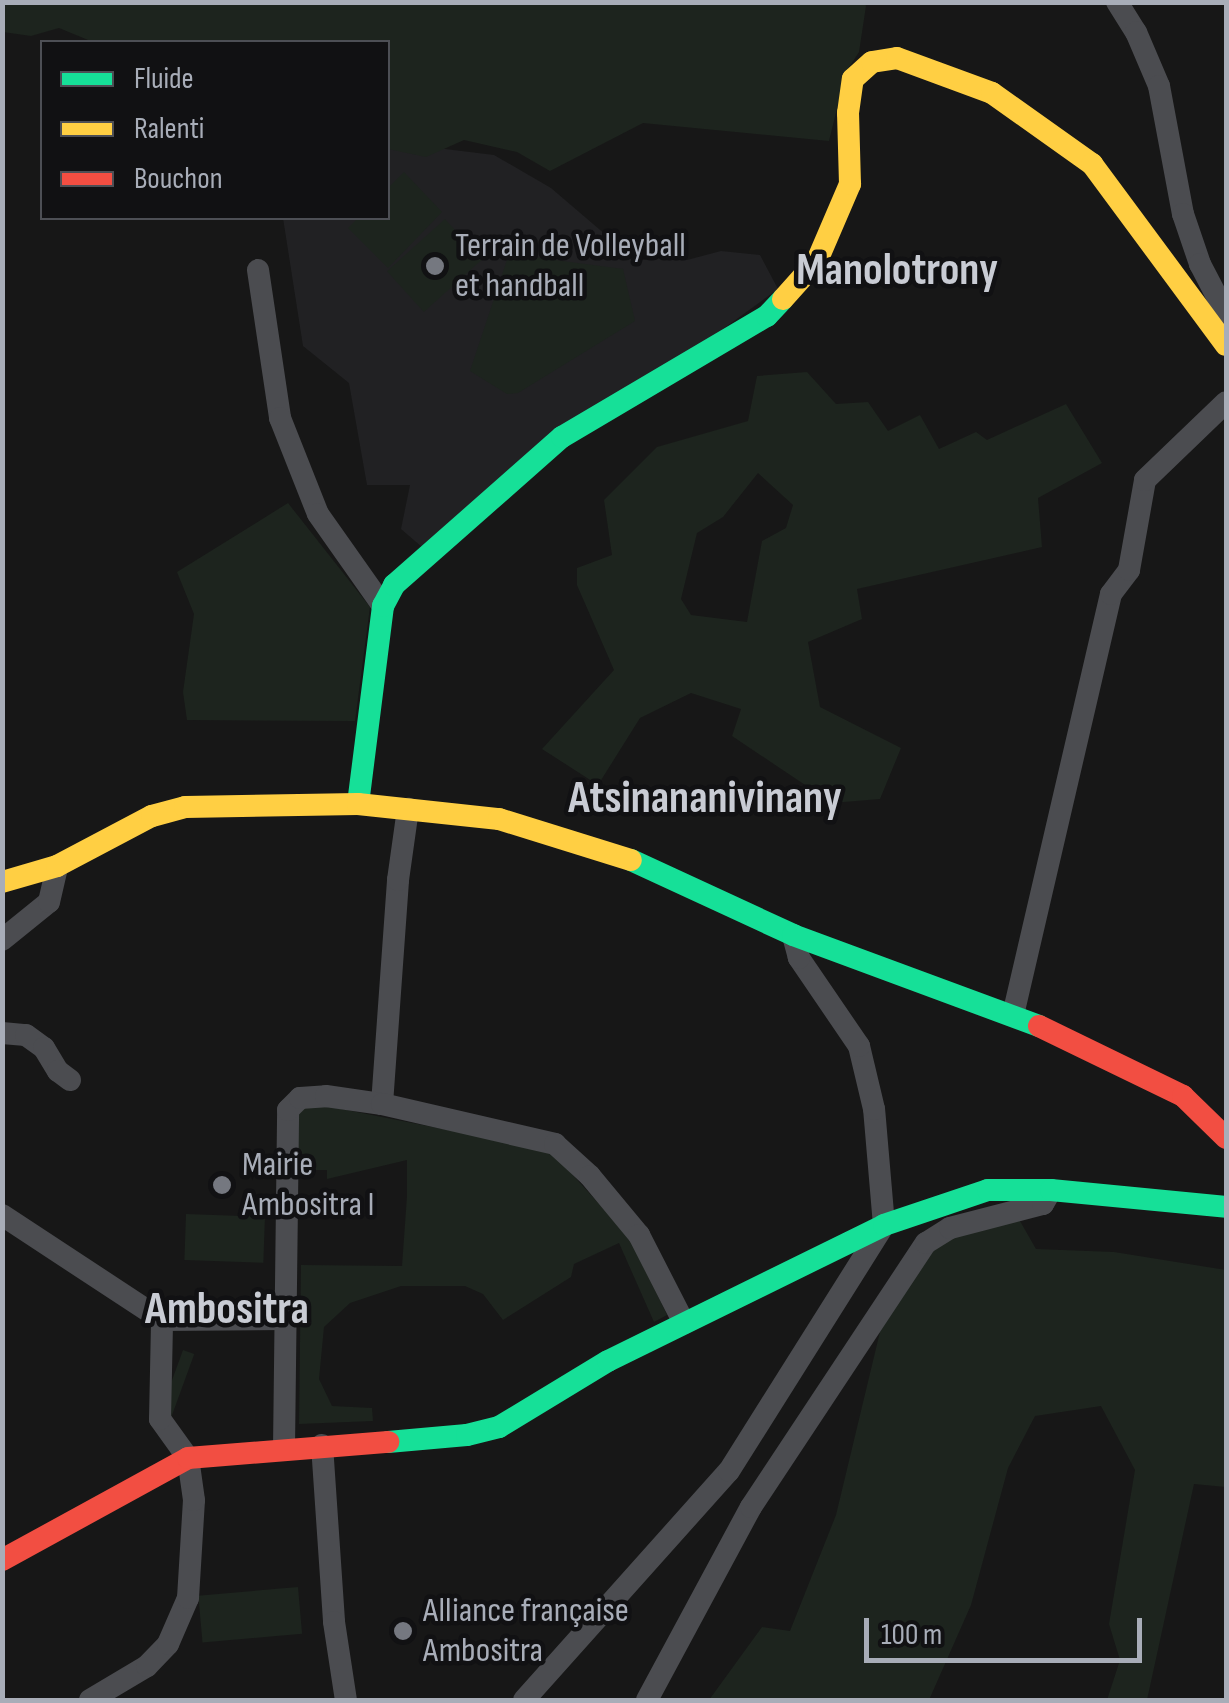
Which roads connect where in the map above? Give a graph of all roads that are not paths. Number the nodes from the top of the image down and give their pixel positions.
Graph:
1 (1117, 2) edge
2 (258, 270) dead end
3 (1226, 314) edge
4 (1226, 345) edge
5 (1226, 402) edge
6 (383, 606) junction
7 (358, 804) junction
8 (408, 809) junction
9 (56, 866) junction
10 (2, 882) edge
11 (793, 935) junction
12 (2, 940) edge
13 (1013, 1015) junction
14 (2, 1033) edge
15 (70, 1080) dead end
16 (382, 1104) junction
17 (1226, 1138) edge
18 (1051, 1190) junction
19 (1226, 1207) edge
20 (2, 1215) edge
21 (884, 1225) junction
22 (286, 1319) junction
23 (162, 1320) junction
24 (684, 1323) junction
25 (322, 1444) junction
26 (284, 1448) junction
27 (188, 1458) junction
28 (2, 1560) edge
29 (90, 1700) edge
30 (346, 1700) edge
31 (524, 1700) edge
32 (647, 1700) edge

1 - 3 street
2 - 6 street
4 - 6 street
5 - 13 street
6 - 7 street
7 - 8 street
7 - 9 street
8 - 11 street
8 - 16 street
9 - 10 street
9 - 12 street
11 - 13 street
11 - 21 street
13 - 17 street
14 - 15 street
16 - 22 street
16 - 24 street
18 - 19 street
18 - 21 street
18 - 32 street
20 - 23 street
21 - 24 street
21 - 31 street
22 - 23 street
22 - 26 street
23 - 27 street
24 - 25 street
25 - 26 street
25 - 30 street
26 - 27 street
27 - 28 street
27 - 29 street

